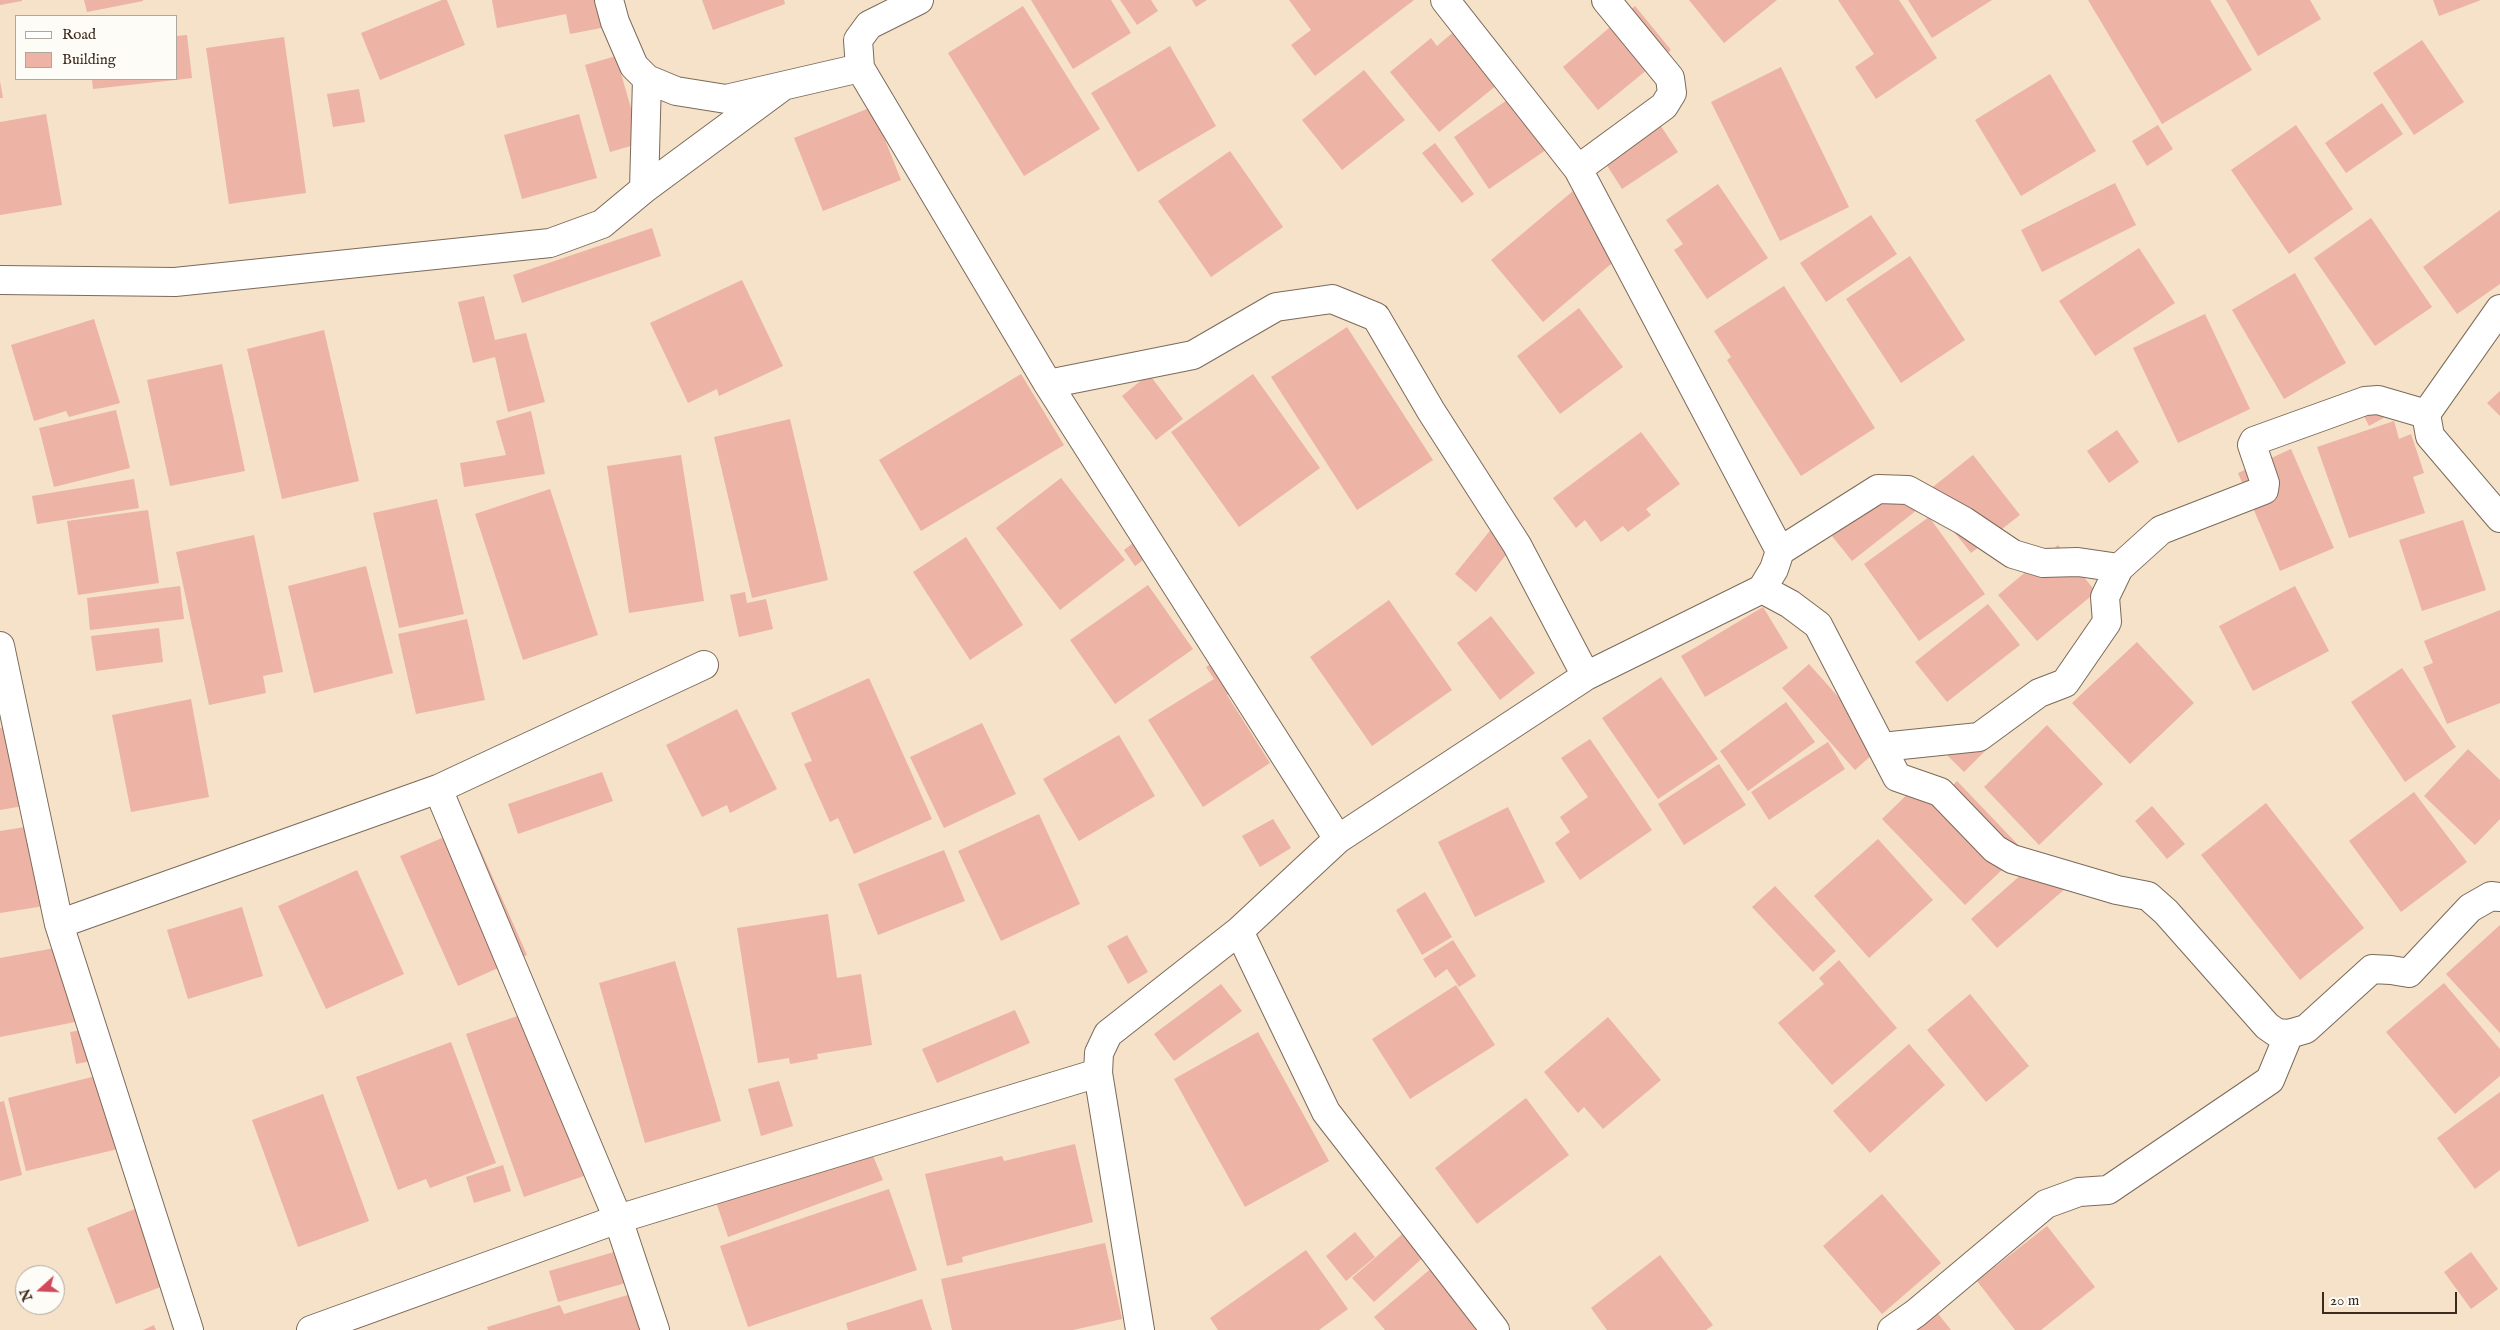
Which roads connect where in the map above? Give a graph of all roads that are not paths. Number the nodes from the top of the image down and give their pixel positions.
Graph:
1 (610, 0) edge
2 (919, 0) edge
3 (1445, 0) edge
4 (1606, 0) edge
5 (860, 68) junction
6 (647, 79) junction
7 (782, 87) junction
8 (1578, 169) junction
9 (644, 189) junction
10 (0, 280) edge
11 (2500, 309) edge
12 (1048, 384) junction
13 (2426, 414) junction
14 (2500, 518) edge
15 (1780, 551) junction
16 (2119, 568) junction
17 (1762, 589) junction
18 (0, 646) edge
19 (704, 665) dead end
20 (1586, 676) junction
21 (3, 679) edge
22 (1882, 748) junction
23 (438, 789) junction
24 (1338, 839) junction
25 (2500, 897) edge
26 (59, 924) junction
27 (1239, 931) junction
28 (2289, 1034) junction
29 (1098, 1073) junction
30 (618, 1219) junction
31 (189, 1330) edge
32 (311, 1330) edge
33 (655, 1330) edge
34 (1140, 1330) edge
35 (1496, 1330) edge
36 (1892, 1330) edge

1 - 6 street
2 - 5 street
3 - 8 street
4 - 8 street
5 - 7 street
5 - 12 street
6 - 7 street
6 - 9 street
7 - 9 street
8 - 15 street
9 - 10 street
11 - 13 street
12 - 20 street
12 - 24 street
13 - 14 street
13 - 16 street
15 - 16 street
15 - 17 street
16 - 22 street
17 - 20 street
17 - 22 street
18 - 21 street
19 - 23 street
20 - 24 street
21 - 26 street
22 - 28 street
23 - 26 street
23 - 30 street
24 - 27 street
25 - 28 street
26 - 31 street
27 - 29 street
27 - 35 street
28 - 36 street
29 - 30 street
29 - 34 street
30 - 32 street
30 - 33 street

